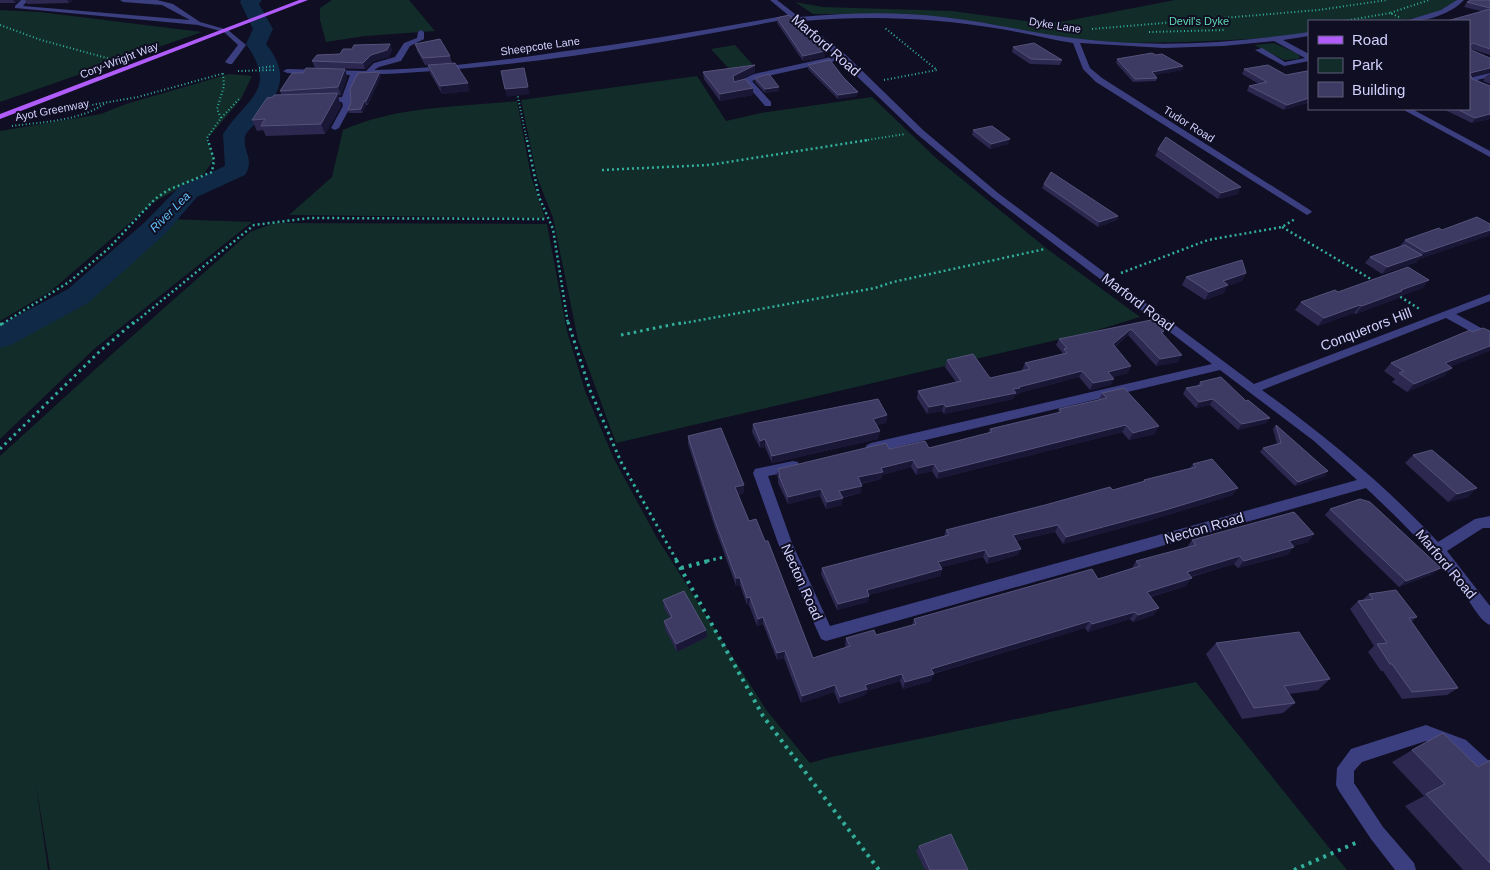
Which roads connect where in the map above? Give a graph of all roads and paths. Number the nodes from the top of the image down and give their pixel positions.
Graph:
1 (25, 0) edge
2 (123, 0) edge
3 (305, 0) edge
4 (773, 0) edge
5 (1387, 0) edge
6 (1461, 0) edge
7 (1390, 12) dead end
8 (869, 15) junction
9 (796, 17) junction
10 (1349, 20) edge
11 (1412, 20) edge
12 (198, 23) junction
13 (0, 25) edge
14 (1091, 29) dead end
15 (1226, 30) dead end
16 (226, 31) junction
17 (421, 32) dead end
18 (1148, 32) dead end
19 (1308, 34) edge
20 (1075, 40) junction
21 (1277, 40) junction
22 (1260, 50) dead end
23 (843, 57) junction
24 (1308, 57) edge
25 (1308, 58) edge
26 (117, 61) dead end
27 (230, 62) dead end
28 (262, 68) dead end
29 (253, 70) junction
30 (276, 70) dead end
31 (233, 71) dead end
32 (287, 71) dead end
33 (228, 72) dead end
34 (222, 73) junction
35 (354, 74) junction
36 (368, 74) junction
37 (1490, 75) edge
38 (747, 80) junction
39 (869, 83) junction
40 (738, 85) edge
41 (1490, 89) edge
42 (516, 91) edge
43 (240, 98) dead end
44 (344, 100) junction
45 (317, 102) edge
46 (104, 103) junction
47 (768, 104) dead end
48 (1408, 110) edge
49 (46, 112) dead end
50 (0, 117) edge
51 (221, 118) junction
52 (9, 127) dead end
53 (335, 128) dead end
54 (920, 132) junction
55 (1490, 154) edge
56 (602, 170) dead end
57 (1307, 212) dead end
58 (548, 219) junction
59 (1062, 245) junction
60 (1107, 278) junction
61 (1380, 284) edge
62 (1394, 293) edge
63 (1490, 297) edge
64 (1448, 314) junction
65 (1435, 318) junction
66 (0, 325) edge
67 (622, 335) dead end
68 (1490, 338) edge
69 (1221, 364) junction
70 (1254, 388) junction
71 (0, 449) edge
72 (856, 451) edge
73 (808, 462) edge
74 (1369, 482) junction
75 (1490, 522) edge
76 (1438, 549) junction
77 (738, 554) edge
78 (681, 568) junction
79 (1490, 618) edge
80 (1490, 774) edge
81 (1377, 833) junction
82 (879, 870) edge
83 (1294, 870) edge
84 (1407, 870) edge

1 - 12 street
2 - 12 street
3 - 16 main road, Cory-Wright Way
4 - 9 street, Marford Road
5 - 14 path
6 - 11 street
7 - 10 path
8 - 9 street, Dyke Lane
8 - 20 street, Dyke Lane
8 - 39 path
9 - 23 street, Marford Road
9 - 36 street, Sheepcote Lane
12 - 16 street
13 - 26 path
15 - 18 path
16 - 27 street
16 - 50 main road, Cory-Wright Way
17 - 36 street
19 - 21 street, Dyke Lane
20 - 21 street, Dyke Lane
20 - 57 street, Tudor Road
21 - 24 street
22 - 25 street
23 - 38 street
23 - 39 street, Marford Road
28 - 29 path
29 - 30 path
29 - 31 path
32 - 35 street, Sheepcote Lane
33 - 34 path
34 - 46 path
34 - 51 path
35 - 36 street, Sheepcote Lane
35 - 44 street
37 - 41 street
38 - 40 street
38 - 47 street
39 - 54 street, Marford Road
42 - 58 path
43 - 51 path
44 - 45 street
44 - 53 street
46 - 49 path
46 - 52 path, Ayot Greenway
48 - 55 street
51 - 66 path
54 - 56 path
54 - 59 street, Marford Road
58 - 71 path
58 - 78 path
59 - 60 street, Marford Road
59 - 67 path
60 - 61 path
60 - 69 street, Marford Road
62 - 65 path
63 - 64 street, Conquerors Hill
64 - 65 street, Conquerors Hill
64 - 68 street
65 - 70 street, Conquerors Hill
69 - 70 street, Marford Road
69 - 72 street
70 - 74 street, Marford Road
73 - 74 street, Necton Road
74 - 76 street, Marford Road
75 - 76 street
76 - 79 street, Marford Road
77 - 78 path
78 - 82 path
80 - 81 street
81 - 83 path
81 - 84 street

